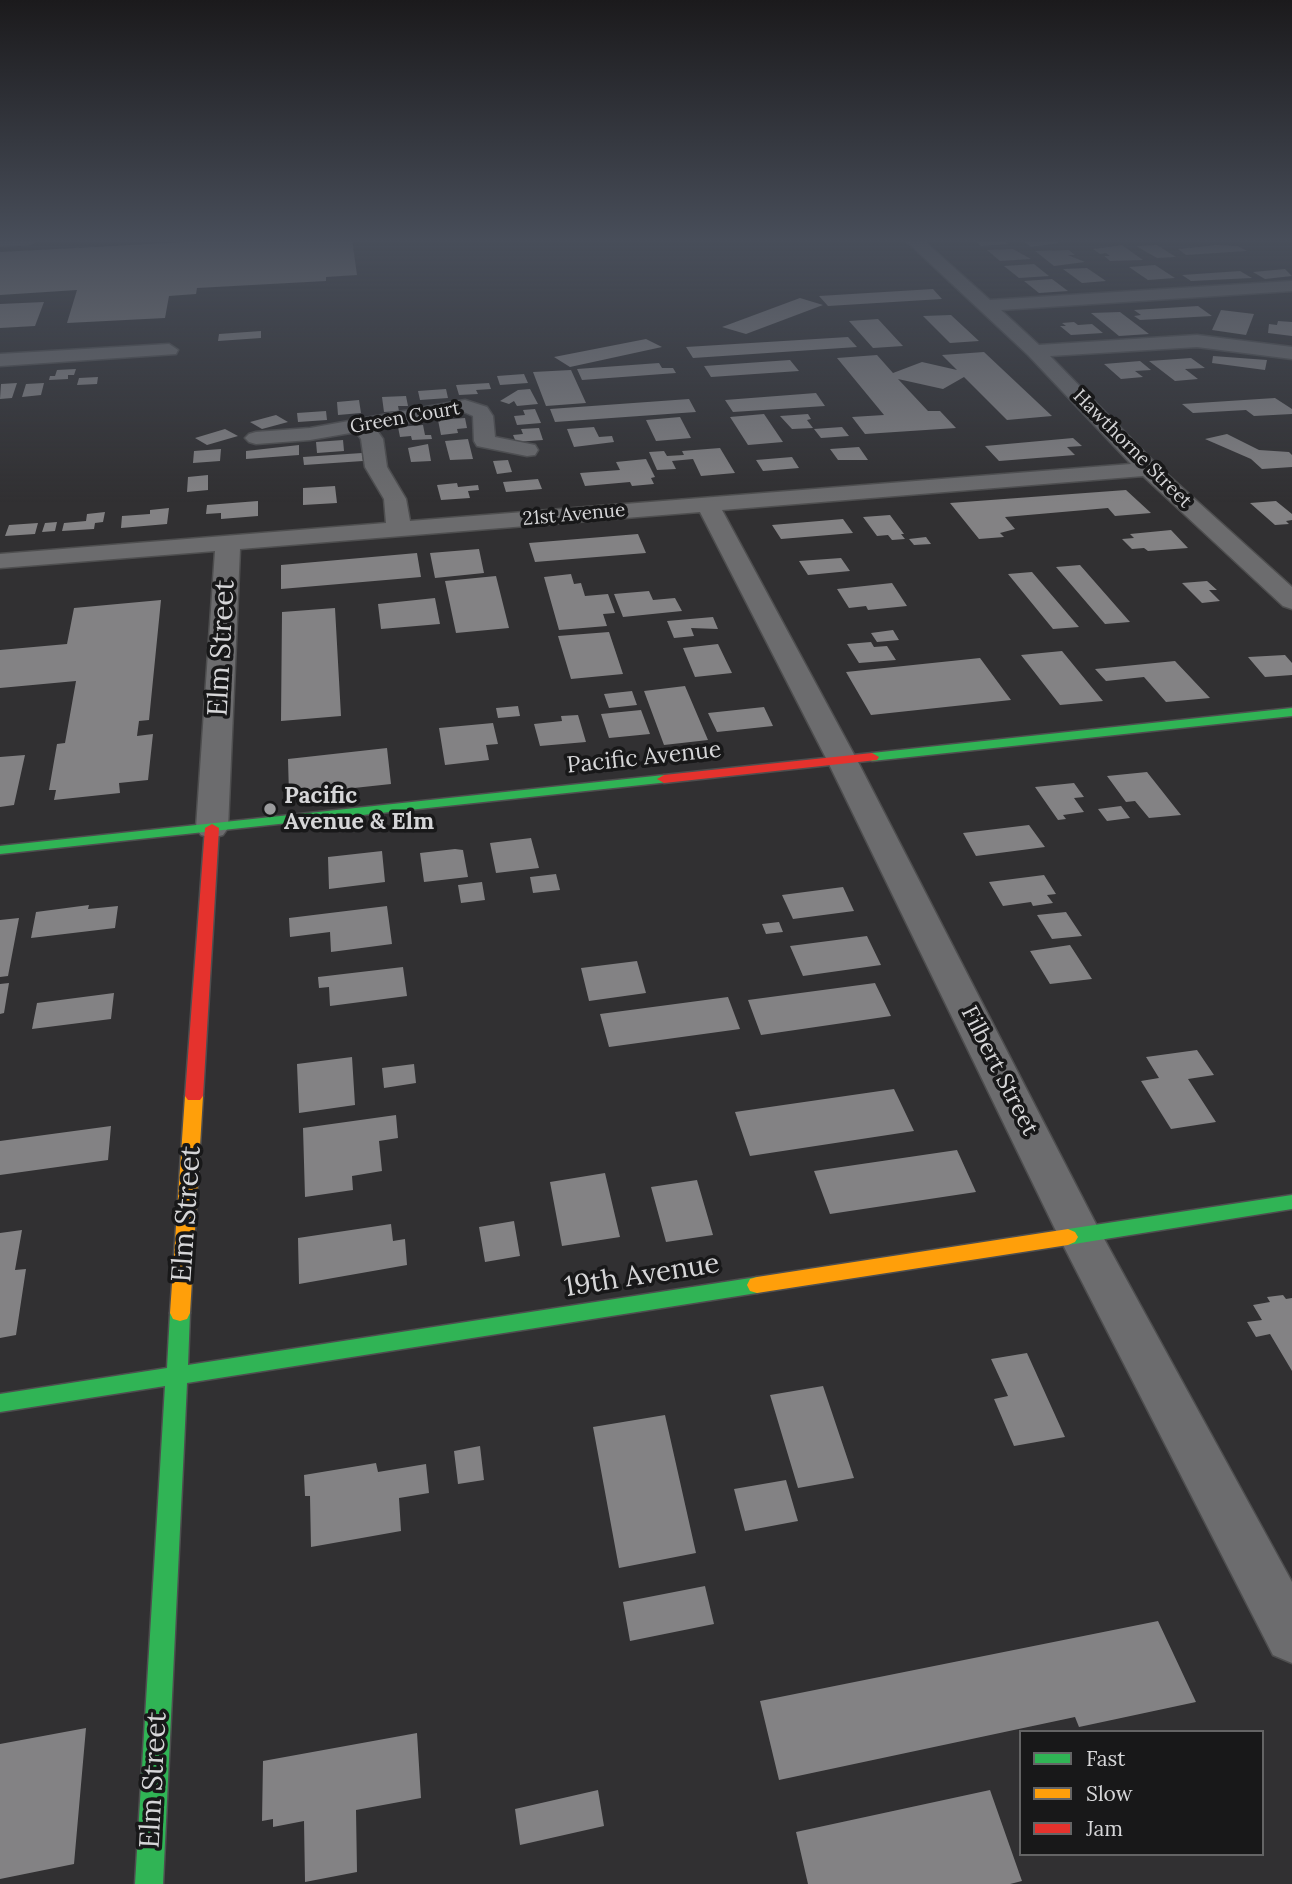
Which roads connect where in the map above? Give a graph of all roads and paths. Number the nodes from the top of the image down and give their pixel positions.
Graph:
1 (1009, 327) edge
2 (169, 350) dead end
3 (1035, 351) junction
4 (1292, 353) edge
5 (0, 360) edge
6 (362, 425) junction
7 (256, 438) dead end
8 (527, 450) dead end
9 (1149, 469) junction
10 (708, 505) junction
11 (399, 529) junction
12 (228, 543) junction
13 (0, 561) edge
14 (1281, 580) edge
15 (1292, 601) edge
16 (1292, 712) edge
17 (842, 760) junction
18 (212, 828) junction
19 (0, 850) edge
20 (1292, 1202) edge
21 (1080, 1235) junction
22 (176, 1375) junction
23 (0, 1403) edge
24 (1292, 1636) edge
25 (149, 1884) edge

1 - 3 street, Hawthorne Street
2 - 5 street
3 - 4 street
3 - 9 street, Hawthorne Street
6 - 7 street, Green Court
6 - 8 street, Green Court
6 - 11 street
9 - 10 street, 21st Avenue
9 - 14 street, Hawthorne Street
10 - 11 street, 21st Avenue
10 - 17 street, Filbert Street
11 - 12 street, 21st Avenue
12 - 13 street, 21st Avenue
12 - 18 street, Elm Street
14 - 15 street, Hawthorne Street
16 - 17 main road, Pacific Avenue
17 - 18 main road, Pacific Avenue
17 - 21 street, Filbert Street
18 - 19 main road, Pacific Avenue
18 - 22 main road, Elm Street
20 - 21 main road, 19th Avenue
21 - 22 main road, 19th Avenue
21 - 24 street, Filbert Street
22 - 23 main road, 19th Avenue
22 - 25 main road, Elm Street

